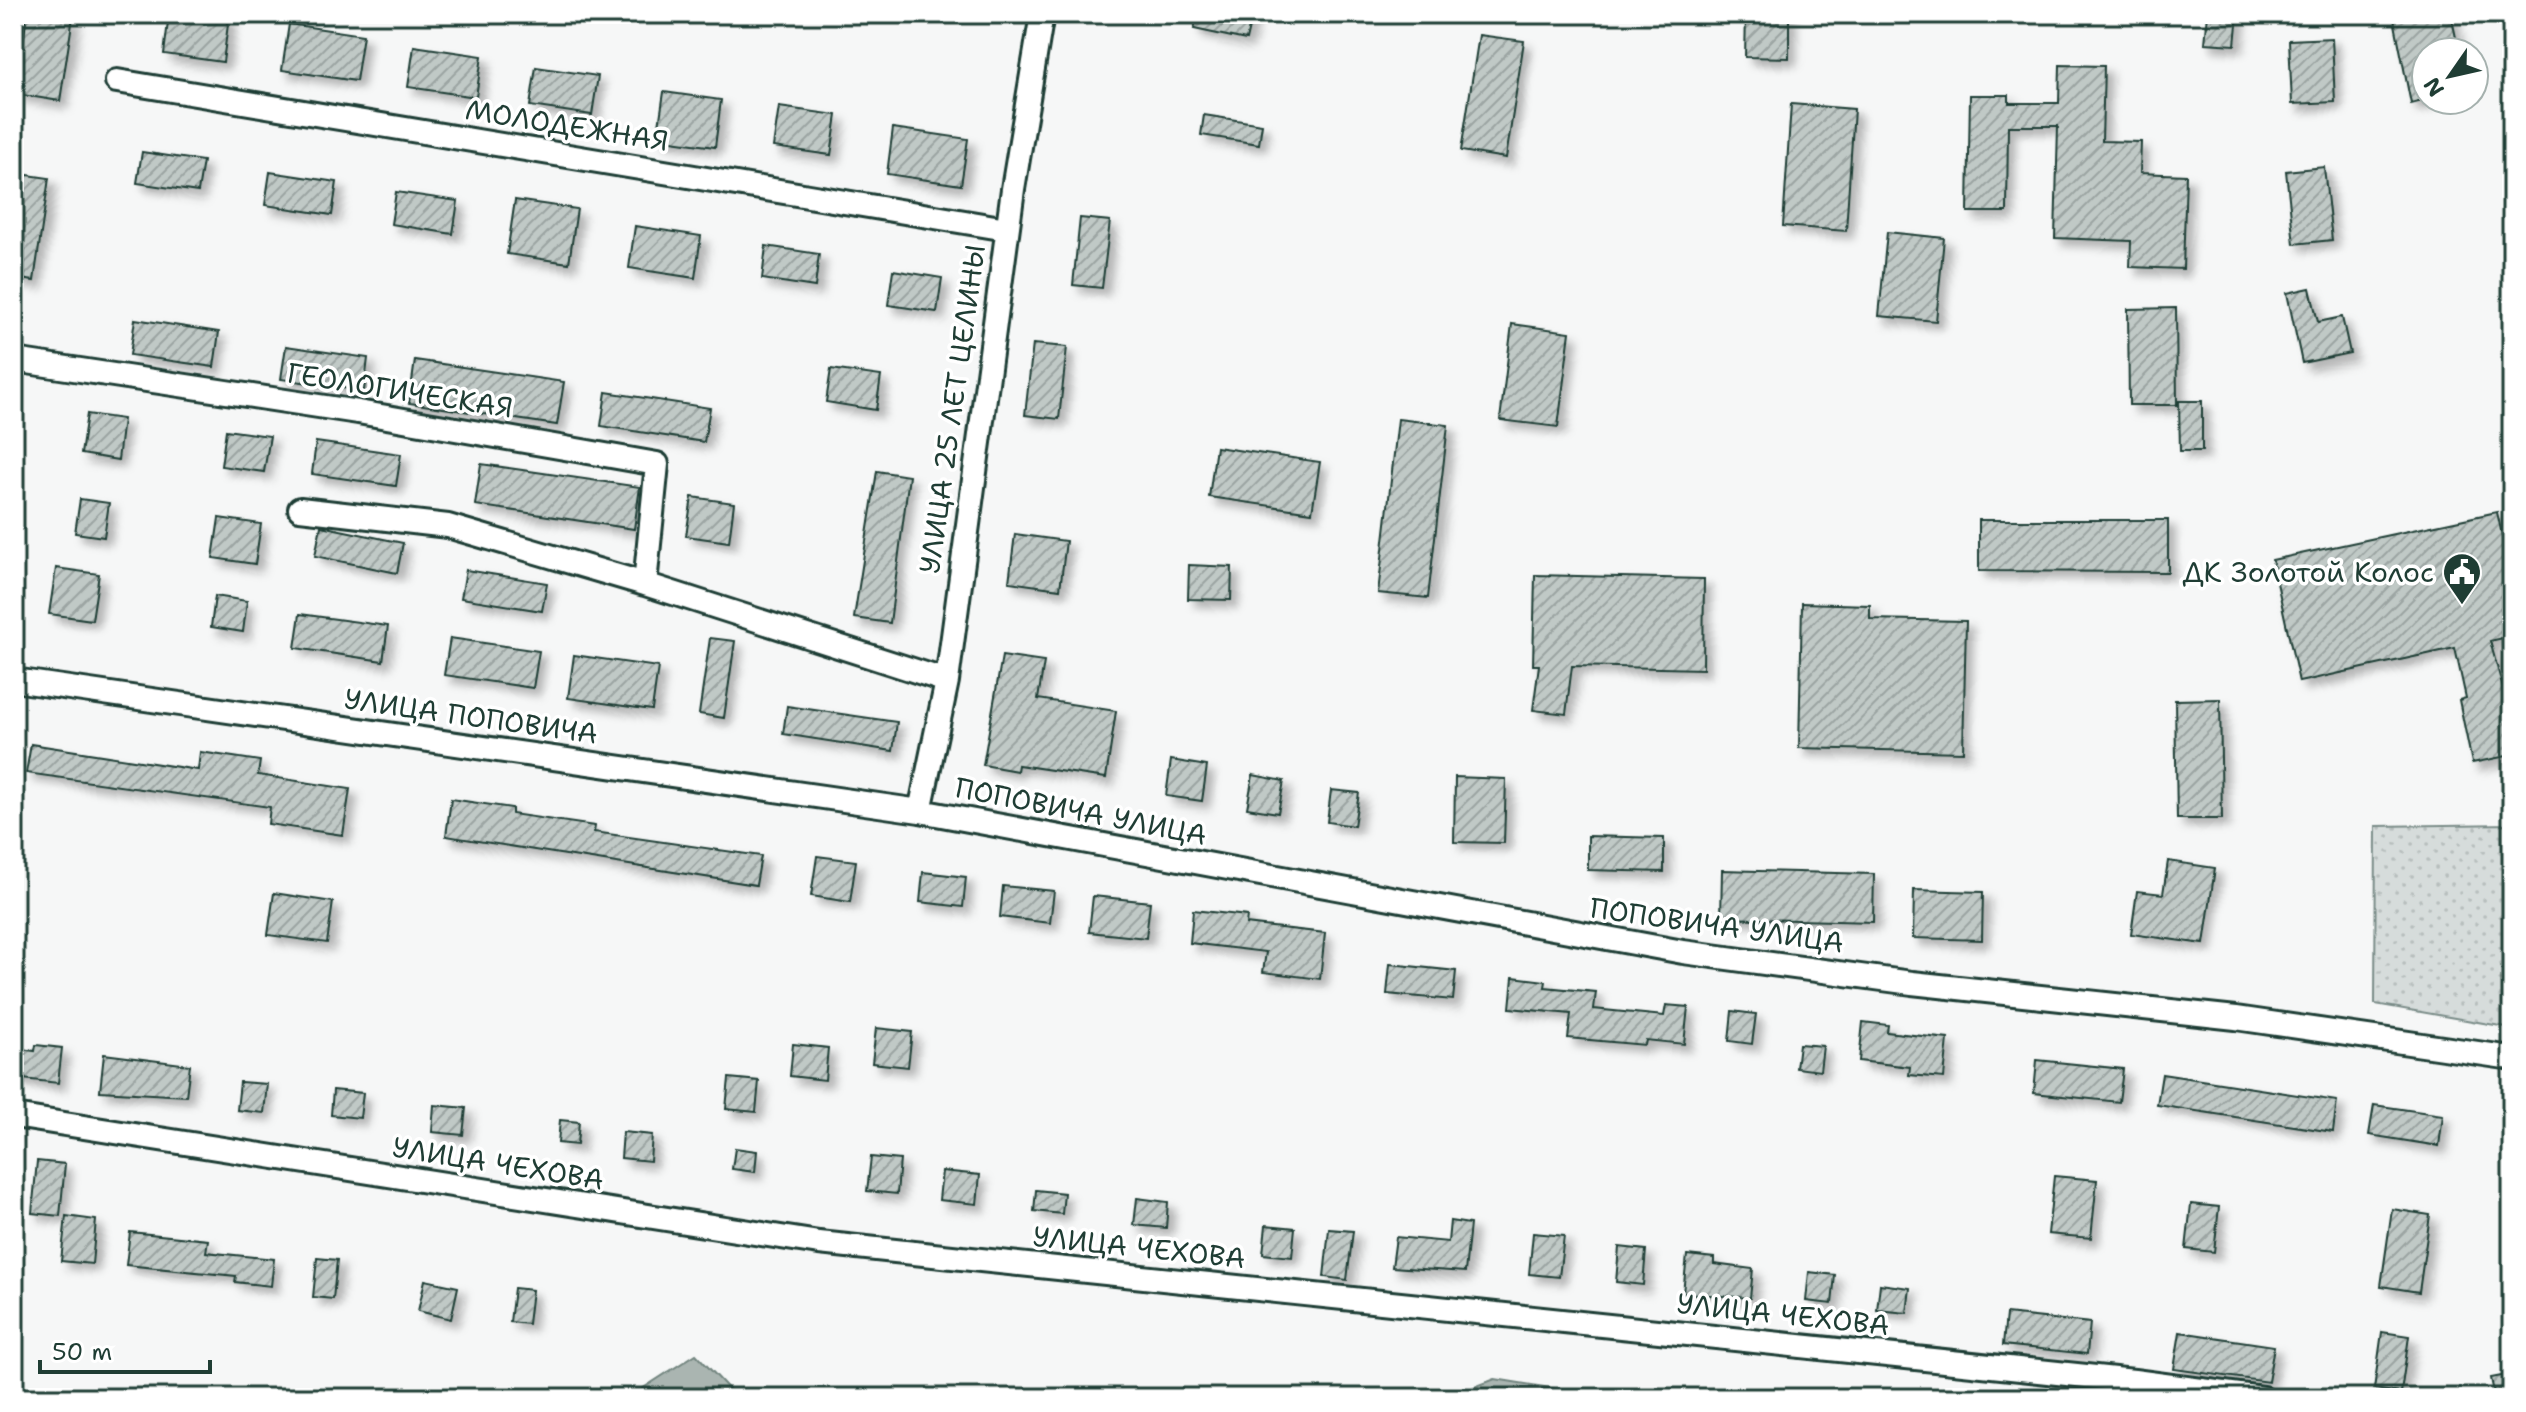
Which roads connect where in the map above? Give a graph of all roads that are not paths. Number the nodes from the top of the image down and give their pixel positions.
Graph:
1 (1042, 14) edge
2 (117, 81) dead end
3 (1007, 229) junction
4 (14, 360) edge
5 (300, 509) dead end
6 (645, 584) junction
7 (14, 680) edge
8 (947, 681) junction
9 (920, 811) junction
10 (2512, 1058) edge
11 (14, 1116) edge
12 (2262, 1398) edge

1 - 3 street, УЛИЦА 25 ЛЕТ ЦЕЛИНЫ
2 - 3 street, МОЛОДЕЖНАЯ
3 - 8 street, УЛИЦА 25 ЛЕТ ЦЕЛИНЫ
4 - 6 street, ГЕОЛОГИЧЕСКАЯ
5 - 6 street
6 - 8 street
7 - 9 street, УЛИЦА ПОПОВИЧА
8 - 9 street, УЛИЦА 25 ЛЕТ ЦЕЛИНЫ
9 - 10 street, ПОПОВИЧА УЛИЦА
11 - 12 street, УЛИЦА ЧЕХОВА

